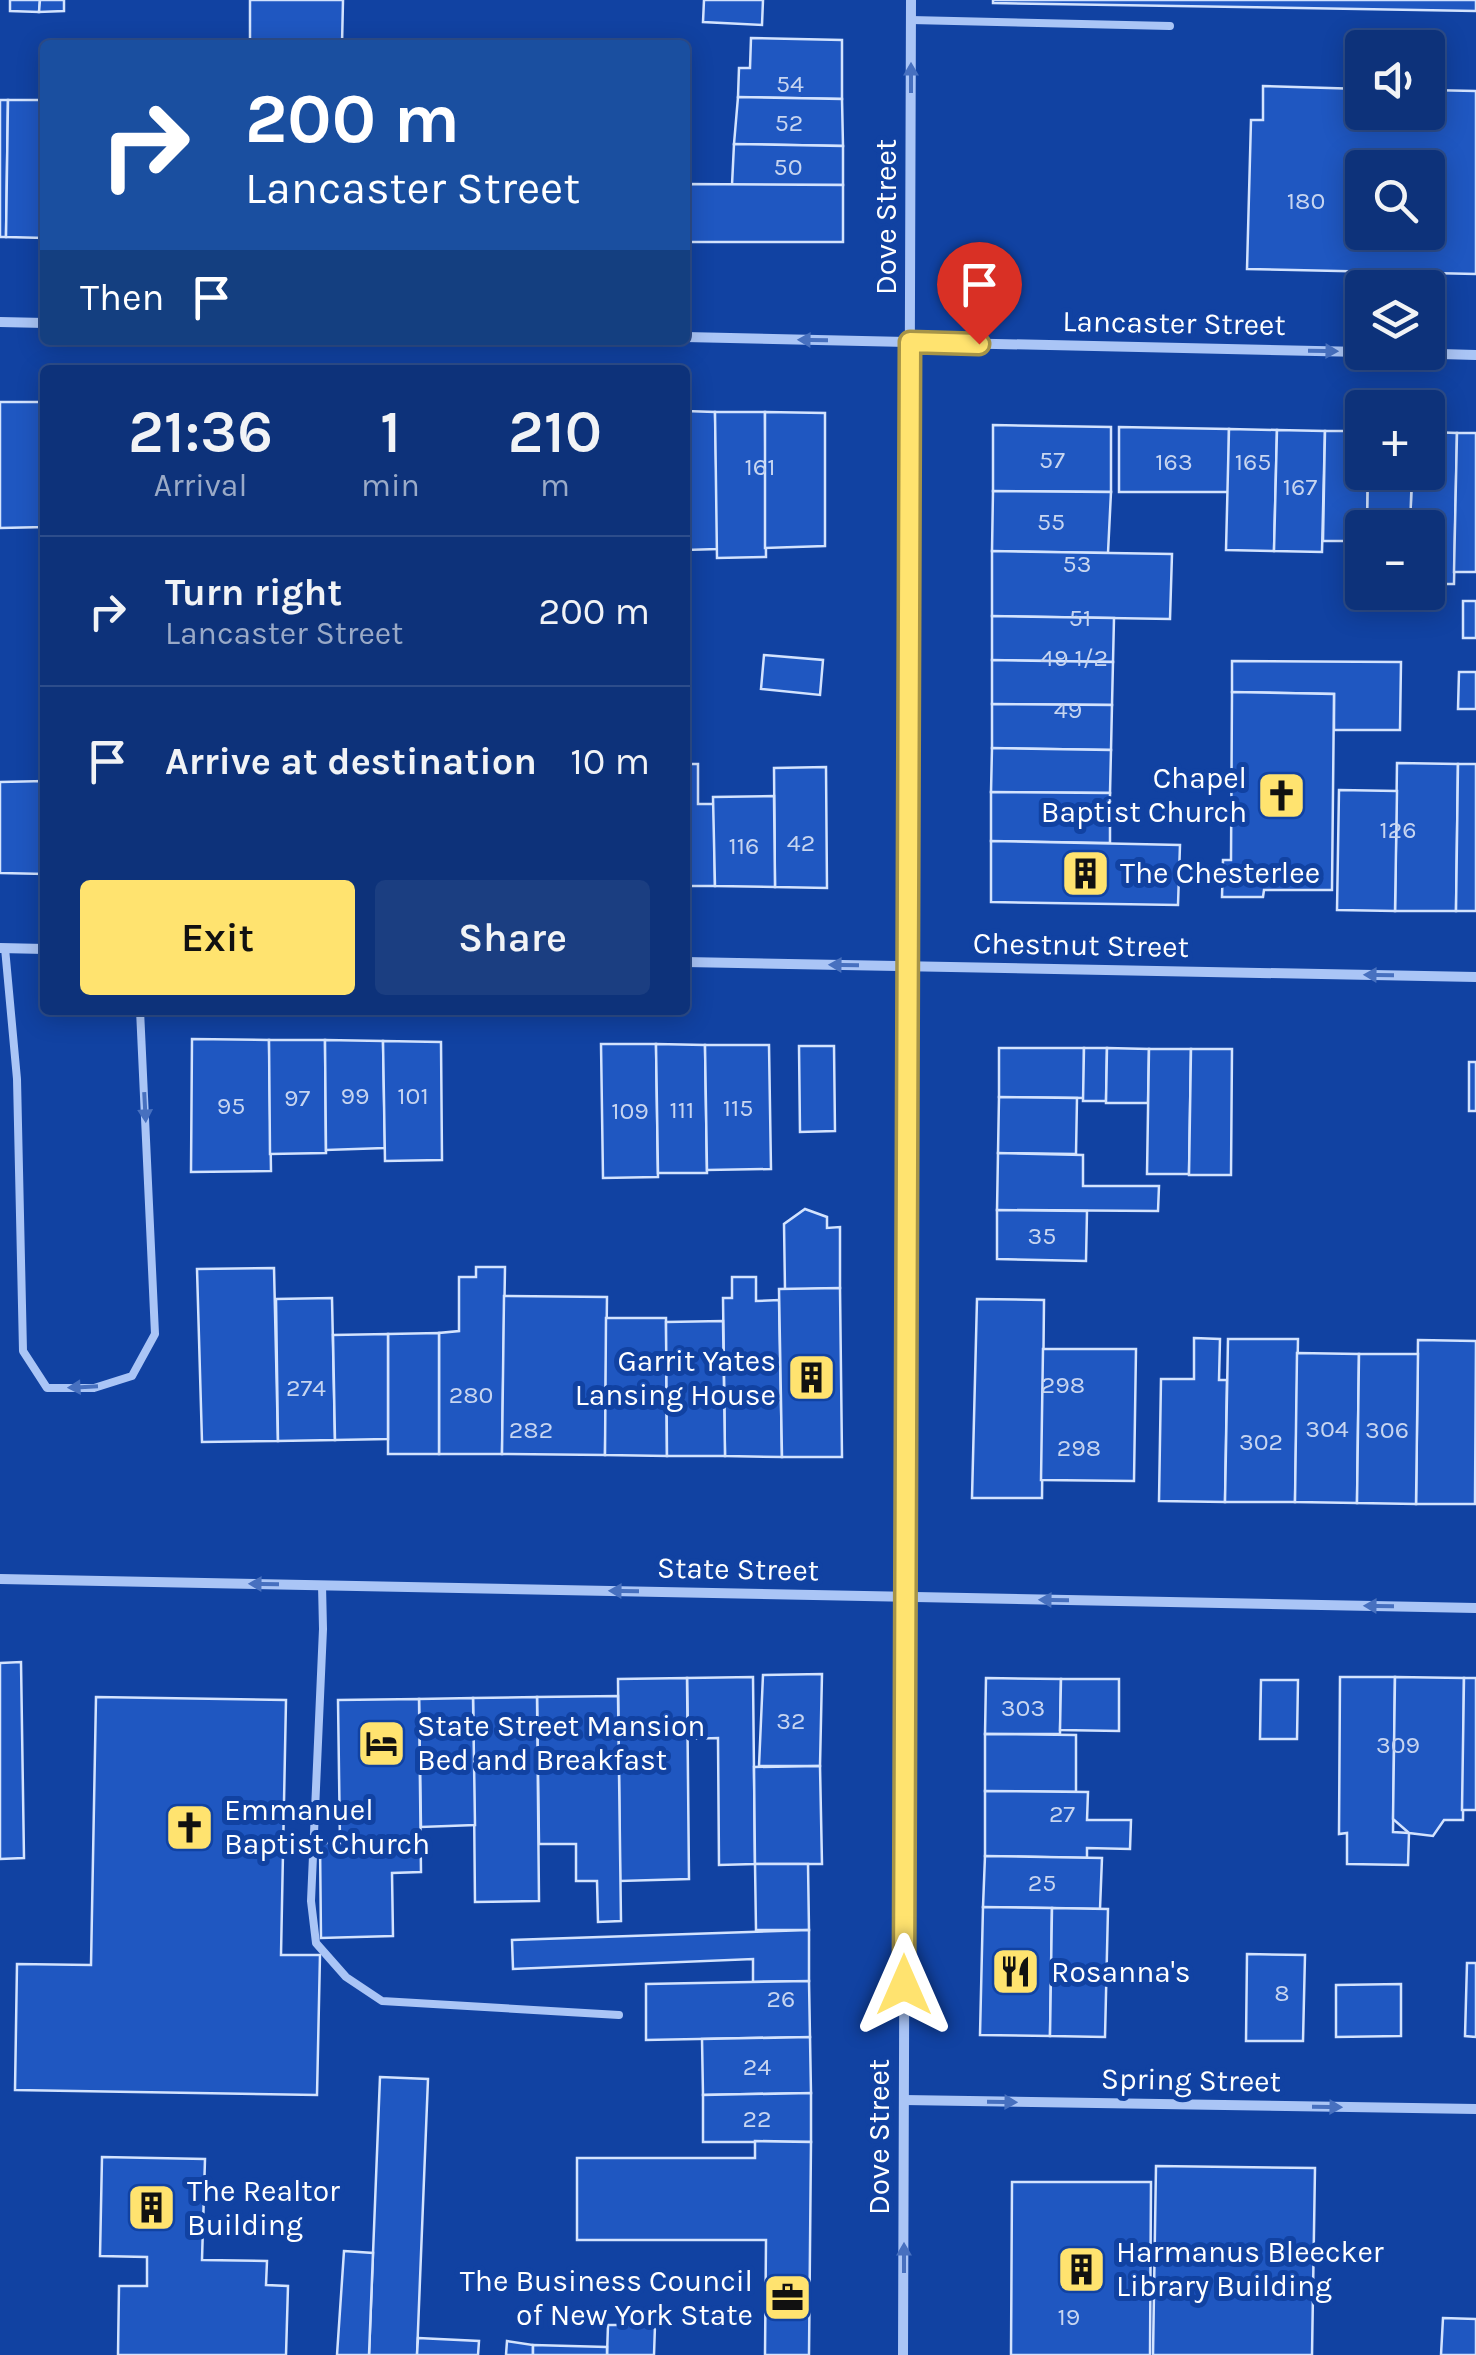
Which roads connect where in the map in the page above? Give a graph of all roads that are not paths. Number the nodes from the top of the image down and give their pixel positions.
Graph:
1 (911, 0) edge
2 (911, 20) junction
3 (1170, 26) dead end
4 (0, 322) edge
5 (40, 323) edge
6 (690, 337) edge
7 (910, 342) junction
8 (1345, 352) edge
9 (1445, 354) edge
10 (1476, 355) edge
11 (2, 948) edge
12 (40, 949) edge
13 (690, 962) edge
14 (908, 966) junction
15 (1476, 977) edge
16 (140, 1015) edge
17 (0, 1579) edge
18 (322, 1586) junction
19 (906, 1597) junction
20 (1476, 1608) edge
21 (619, 2015) dead end
22 (904, 2100) junction
23 (1476, 2109) edge
24 (903, 2355) edge

1 - 2 street, Dove Street
2 - 3 lane
7 -> 2 street, Dove Street
4 - 5 street
7 -> 6 street, Lancaster Street
7 -> 8 street, Lancaster Street
7 - 14 street, Dove Street
9 - 10 street, Lancaster Street
11 - 12 street
16 -> 11 lane
14 -> 13 street, Chestnut Street
15 -> 14 street, Chestnut Street
14 - 19 street, Dove Street
18 -> 17 street, State Street
19 -> 18 street, State Street
18 - 21 lane
20 -> 19 street, State Street
19 - 22 street, Dove Street
22 -> 23 street, Spring Street
24 -> 22 street, Dove Street

